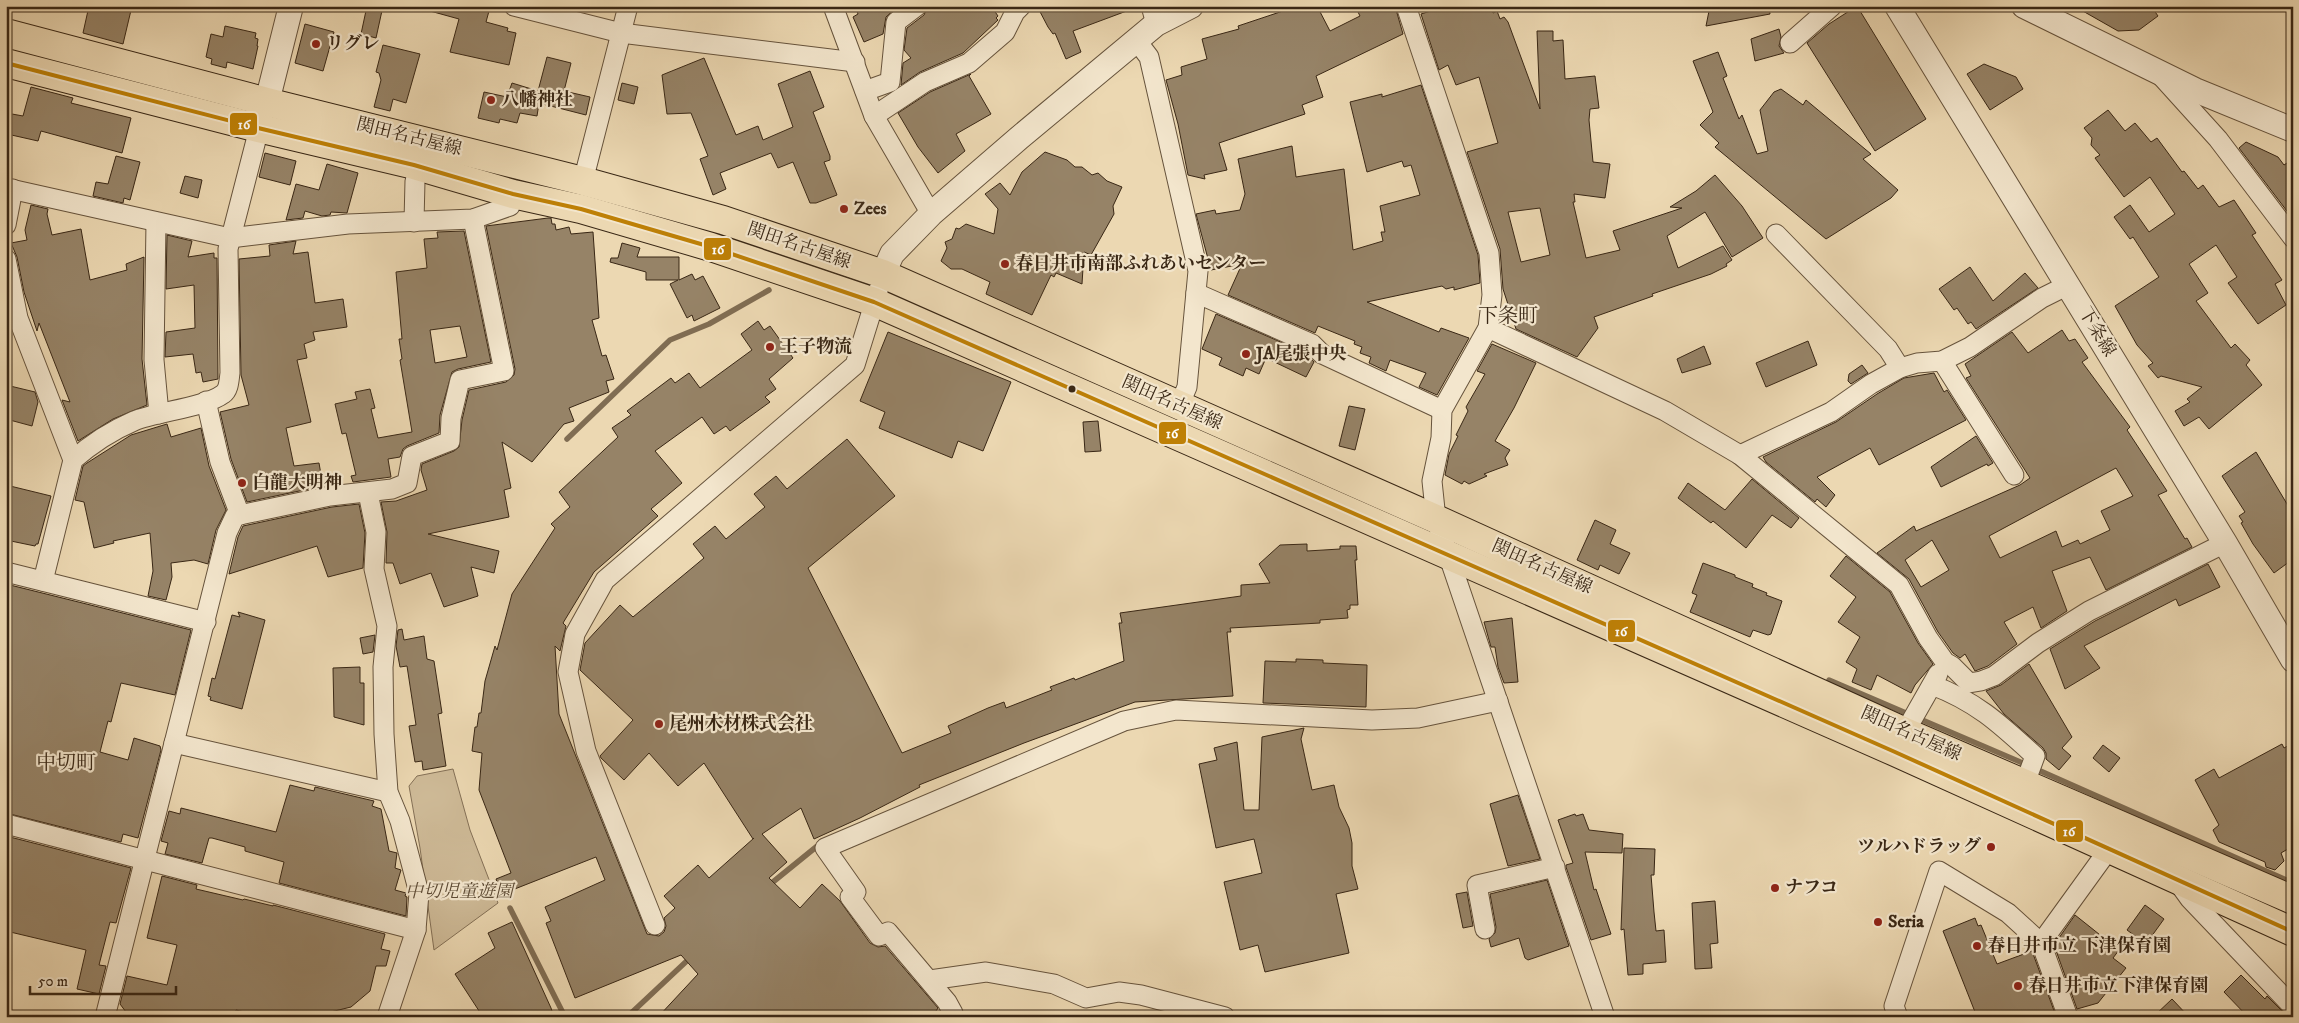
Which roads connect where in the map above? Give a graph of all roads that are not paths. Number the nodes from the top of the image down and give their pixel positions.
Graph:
1 (291, 6) edge
2 (514, 6) edge
3 (628, 6) edge
4 (833, 6) edge
5 (917, 6) edge
6 (1021, 6) edge
7 (1191, 6) edge
8 (1406, 6) edge
9 (1832, 6) edge
10 (1897, 6) edge
11 (2024, 6) edge
12 (1153, 15) edge
13 (6, 33) edge
14 (621, 33) junction
15 (1136, 40) junction
16 (1790, 42) dead end
17 (855, 62) junction
18 (6, 63) edge
19 (2156, 72) junction
20 (865, 91) junction
21 (267, 102) junction
22 (874, 116) junction
23 (258, 128) junction
24 (2293, 130) edge
25 (415, 181) dead end
26 (583, 181) junction
27 (9, 188) edge
28 (513, 194) junction
29 (931, 214) junction
30 (473, 219) junction
31 (156, 222) junction
32 (414, 222) junction
33 (6, 224) edge
34 (1776, 234) dead end
35 (230, 238) junction
36 (2293, 238) edge
37 (6, 259) edge
38 (883, 274) junction
39 (2068, 284) junction
40 (1196, 293) junction
41 (874, 302) junction
42 (12, 316) edge
43 (1488, 328) junction
44 (1942, 361) junction
45 (1900, 368) junction
46 (206, 401) junction
47 (1179, 406) junction
48 (1442, 410) junction
49 (159, 414) junction
50 (1740, 455) junction
51 (73, 460) junction
52 (2014, 475) dead end
53 (368, 493) junction
54 (240, 515) junction
55 (1436, 519) junction
56 (2225, 543) junction
57 (1448, 555) junction
58 (6, 572) edge
59 (43, 581) junction
60 (206, 622) junction
61 (2293, 660) edge
62 (1945, 662) junction
63 (1932, 685) junction
64 (1963, 689) junction
65 (1498, 701) junction
66 (1906, 732) junction
67 (174, 743) junction
68 (2025, 783) junction
69 (388, 792) junction
70 (6, 824) edge
71 (2109, 848) junction
72 (144, 860) junction
73 (1555, 867) junction
74 (2175, 879) junction
75 (2293, 900) edge
76 (655, 925) dead end
77 (1485, 929) dead end
78 (416, 930) junction
79 (2293, 932) edge
80 (2041, 943) junction
81 (930, 980) junction
82 (2293, 1007) edge
83 (105, 1017) edge
84 (386, 1017) edge
85 (948, 1017) edge
86 (1225, 1017) edge
87 (1605, 1017) edge
88 (1898, 1017) edge
89 (2068, 1017) edge

1 - 21 street
2 - 14 street
3 - 14 street
4 - 17 street
5 - 20 street
6 - 22 street
7 - 12 street
8 - 43 street
9 - 16 street
10 - 39 street, 下条線
11 - 19 street
12 - 15 street
13 - 21 main road, 関田名古屋線
14 - 17 street
14 - 26 street
15 - 29 street
15 - 40 street
17 - 20 street
18 - 23 main road, 関田名古屋線
19 - 24 street
19 - 36 street
20 - 22 street
21 - 23 street
21 - 26 main road, 関田名古屋線
22 - 29 street
23 - 28 main road, 関田名古屋線
23 - 35 street
25 - 32 street
26 - 38 main road, 関田名古屋線
27 - 31 street
27 - 33 street
28 - 30 street
28 - 41 main road, 関田名古屋線
29 - 38 street
30 - 32 street
30 - 53 street
31 - 35 street
31 - 49 street
32 - 35 street
34 - 45 street
35 - 46 street
37 - 42 street
38 - 41 street
38 - 47 main road, 関田名古屋線
39 - 44 street
39 - 56 street, 下条線
40 - 47 street
40 - 48 street
41 - 57 main road, 関田名古屋線
41 - 76 street
42 - 51 street
43 - 48 street
43 - 50 street
44 - 45 street
44 - 52 street
45 - 50 street
46 - 49 street
46 - 54 street
47 - 55 main road, 関田名古屋線
48 - 55 street
49 - 51 street
50 - 62 street
51 - 59 street
53 - 54 street
53 - 69 street
54 - 60 street
55 - 57 street
55 - 66 main road, 関田名古屋線
56 - 61 street, 下条線
56 - 64 street
57 - 65 street
57 - 71 main road, 関田名古屋線
58 - 59 street
59 - 60 street
60 - 67 street
62 - 63 street
62 - 64 street
63 - 64 street
63 - 66 street
64 - 68 street
65 - 73 street
65 - 81 street
66 - 68 main road, 関田名古屋線
67 - 69 street
67 - 72 street
68 - 75 main road, 関田名古屋線
69 - 78 street
70 - 72 street
71 - 74 main road, 関田名古屋線
71 - 80 street
72 - 78 street
72 - 83 street
73 - 77 street
73 - 87 street
74 - 79 main road, 関田名古屋線
74 - 82 street
78 - 84 street
80 - 88 street
80 - 89 street
81 - 85 street
81 - 86 street

